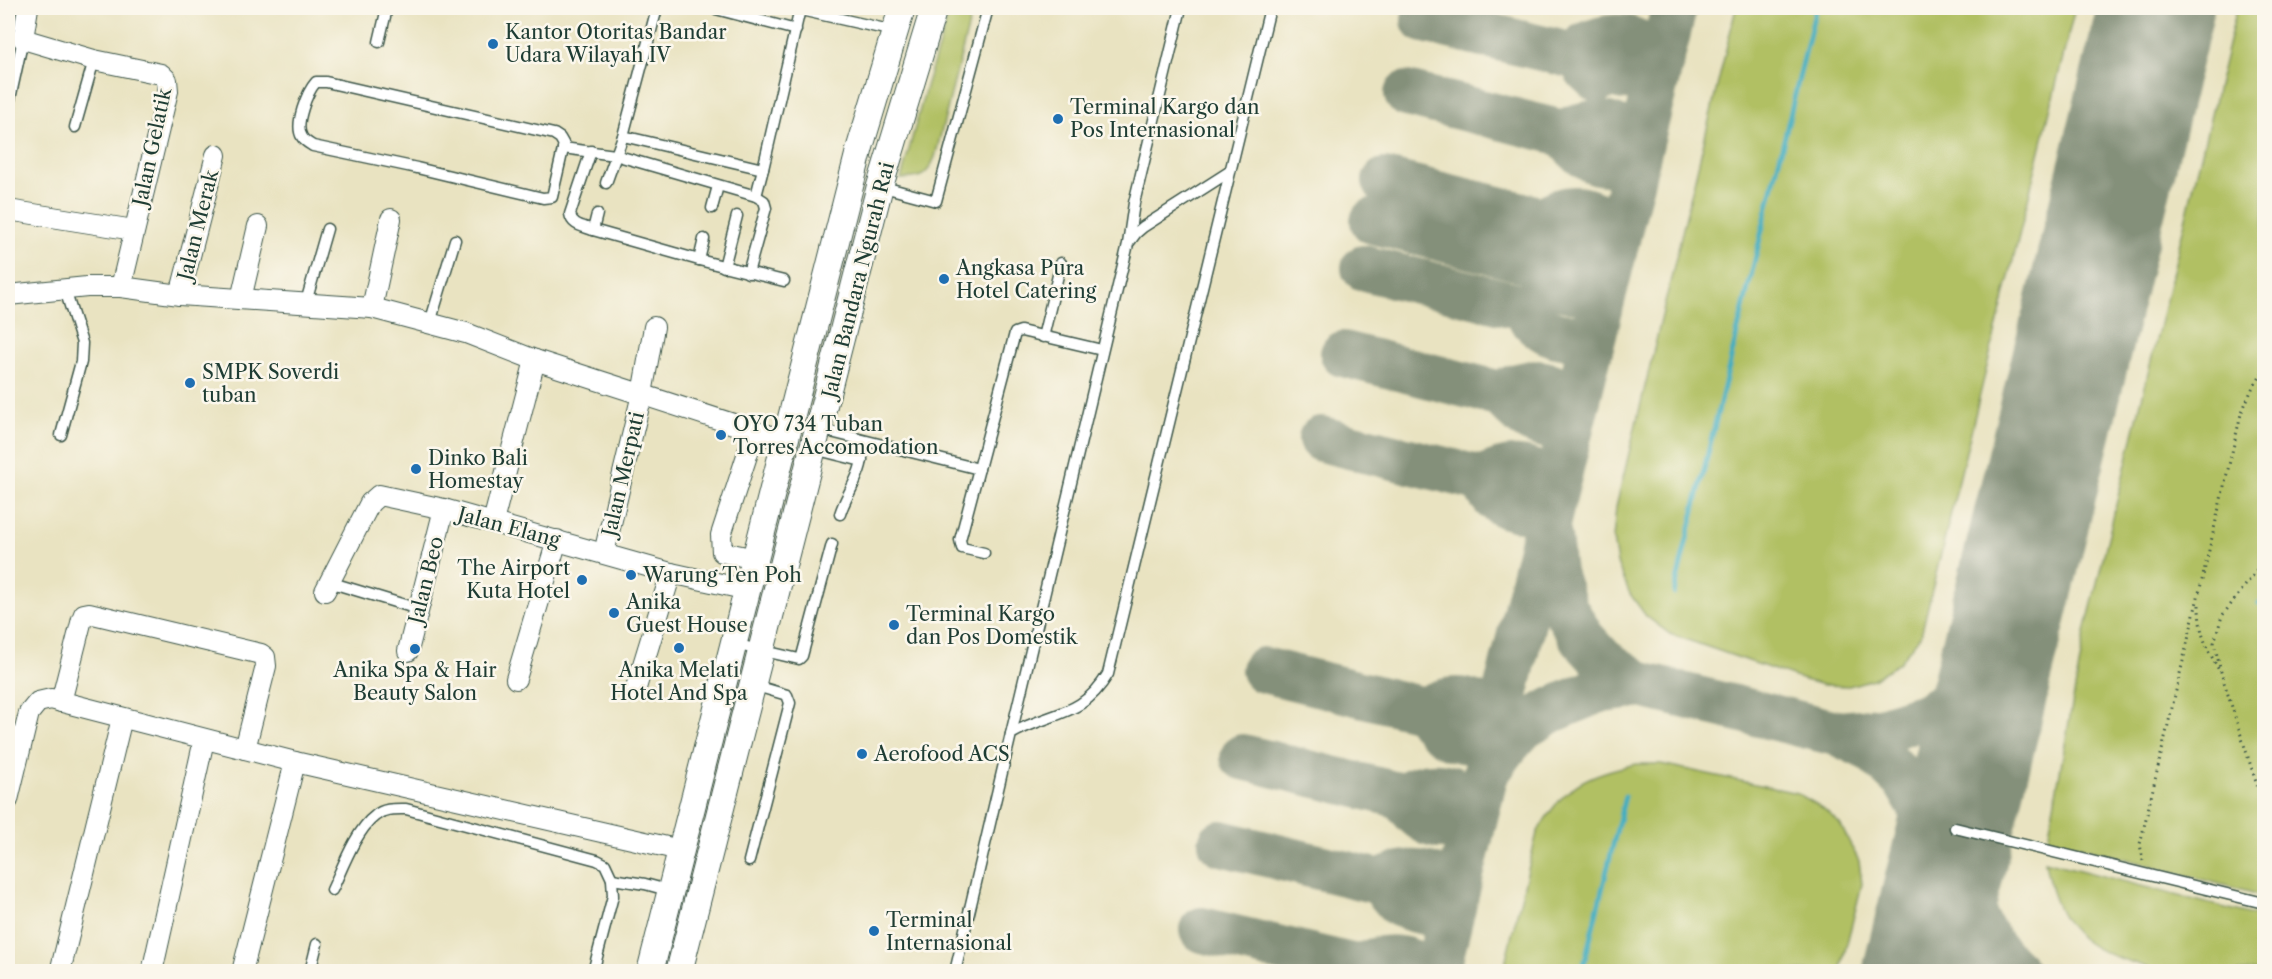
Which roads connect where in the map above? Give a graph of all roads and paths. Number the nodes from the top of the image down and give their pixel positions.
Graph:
1 (28, 8) edge
2 (387, 8) edge
3 (657, 8) edge
4 (712, 8) edge
5 (796, 8) edge
6 (934, 8) edge
7 (988, 8) edge
8 (1181, 8) edge
9 (1270, 8) edge
10 (815, 10) edge
11 (898, 19) edge
12 (796, 30) junction
13 (23, 39) junction
14 (379, 42) dead end
15 (94, 60) junction
16 (8, 108) edge
17 (75, 127) dead end
18 (623, 136) junction
19 (563, 148) junction
20 (591, 151) junction
21 (216, 155) dead end
22 (615, 155) junction
23 (763, 169) junction
24 (1229, 172) junction
25 (606, 183) dead end
26 (718, 186) junction
27 (880, 186) junction
28 (756, 196) junction
29 (712, 208) dead end
30 (8, 210) edge
31 (597, 214) dead end
32 (737, 216) dead end
33 (391, 219) dead end
34 (258, 226) dead end
35 (327, 229) dead end
36 (134, 230) junction
37 (593, 230) junction
38 (704, 239) dead end
39 (455, 240) dead end
40 (1128, 244) junction
41 (699, 260) junction
42 (1061, 263) dead end
43 (724, 267) junction
44 (748, 273) junction
45 (784, 281) dead end
46 (122, 287) junction
47 (65, 290) junction
48 (8, 295) edge
49 (180, 295) junction
50 (241, 298) junction
51 (306, 302) junction
52 (372, 308) junction
53 (430, 323) junction
54 (654, 327) dead end
55 (1043, 337) junction
56 (1102, 350) junction
57 (535, 360) junction
58 (2265, 371) edge
59 (642, 394) junction
60 (756, 431) junction
61 (62, 435) dead end
62 (817, 439) junction
63 (858, 439) junction
64 (786, 441) junction
65 (862, 461) junction
66 (979, 469) junction
67 (444, 509) junction
68 (840, 514) dead end
69 (492, 522) junction
70 (557, 540) junction
71 (832, 544) dead end
72 (722, 552) junction
73 (984, 553) dead end
74 (604, 554) junction
75 (756, 559) junction
76 (2265, 561) edge
77 (671, 573) junction
78 (327, 587) joint
79 (740, 588) junction
80 (2199, 600) junction
81 (418, 609) junction
82 (734, 644) junction
83 (408, 651) dead end
84 (761, 651) junction
85 (2222, 676) junction
86 (516, 679) dead end
87 (752, 685) junction
88 (635, 691) dead end
89 (61, 702) junction
90 (122, 718) junction
91 (1011, 734) junction
92 (204, 740) junction
93 (245, 749) junction
94 (295, 762) junction
95 (8, 800) edge
96 (2265, 807) edge
97 (1955, 828) dead end
98 (680, 850) junction
99 (749, 861) dead end
100 (2146, 874) junction
101 (612, 879) junction
102 (332, 890) dead end
103 (671, 891) junction
104 (2265, 903) edge
105 (316, 944) dead end
106 (60, 972) edge
107 (152, 972) edge
108 (242, 972) edge
109 (310, 972) edge
110 (593, 972) edge
111 (650, 972) edge
112 (679, 972) edge
113 (955, 972) edge

1 - 13 street
2 - 14 lane
3 - 18 lane
4 - 12 lane
5 - 10 lane
5 - 12 lane
6 - 27 street, Jalan Bandara Ngurah Rai
7 - 27 lane
8 - 40 lane
9 - 24 lane
10 - 11 lane
11 - 64 street, Jalan Bandara Ngurah Rai
12 - 23 lane
13 - 15 street, Jalan Gelatik
13 - 16 lane
15 - 17 lane
15 - 36 street, Jalan Gelatik
18 - 22 lane
18 - 23 lane
19 - 19 lane
19 - 20 lane
20 - 22 lane
20 - 37 lane
21 - 49 street, Jalan Merak
22 - 25 lane
22 - 26 lane
23 - 28 lane
24 - 40 lane
24 - 91 lane
26 - 28 lane
26 - 29 lane
27 - 62 street, Jalan Bandara Ngurah Rai
28 - 44 lane
30 - 36 street
31 - 37 lane
32 - 43 lane
33 - 52 street
34 - 50 street
35 - 51 lane
36 - 46 street, Jalan Gelatik
37 - 41 lane
38 - 41 lane
39 - 53 lane
40 - 56 lane
41 - 43 lane
42 - 55 lane
43 - 44 lane
44 - 45 lane
46 - 47 street
46 - 49 street
47 - 48 street
47 - 61 lane
49 - 50 street
50 - 51 street
51 - 52 street
52 - 53 street
53 - 57 street
54 - 59 street, Jalan Merpati
55 - 56 lane
55 - 66 lane
56 - 91 lane
57 - 59 street
57 - 69 street
58 - 80 path
59 - 60 street
59 - 74 street, Jalan Merpati
60 - 64 street
60 - 72 street
62 - 63 lane
62 - 65 lane
62 - 84 street, Jalan Bandara Ngurah Rai
63 - 65 lane
63 - 66 lane
64 - 75 street, Jalan Bandara Ngurah Rai
65 - 68 lane
66 - 73 lane
67 - 69 street, Jalan Elang
67 - 78 street, Jalan Elang
67 - 81 street, Jalan Beo
69 - 70 street, Jalan Elang
70 - 74 street, Jalan Elang
70 - 86 street
71 - 84 lane
72 - 75 street
72 - 79 street
74 - 77 street, Jalan Elang
75 - 79 street, Jalan Bandara Ngurah Rai
76 - 85 path
77 - 79 street, Jalan Elang
77 - 88 street
78 - 81 lane
79 - 82 street, Jalan Bandara Ngurah Rai
80 - 85 path
80 - 100 path
81 - 83 street, Jalan Beo
82 - 84 lane
82 - 98 street, Jalan Bandara Ngurah Rai
84 - 87 street, Jalan Bandara Ngurah Rai
85 - 96 path
87 - 99 lane
87 - 112 street, Jalan Bandara Ngurah Rai
89 - 90 street
89 - 93 street
89 - 95 street
90 - 92 street
90 - 106 street
91 - 113 lane
92 - 93 street
92 - 107 street
93 - 94 street
94 - 98 street
94 - 108 street
97 - 100 lane
98 - 103 street, Jalan Bandara Ngurah Rai
100 - 104 lane
101 - 102 lane
101 - 103 lane
101 - 110 lane
103 - 111 street, Jalan Bandara Ngurah Rai
105 - 109 lane

